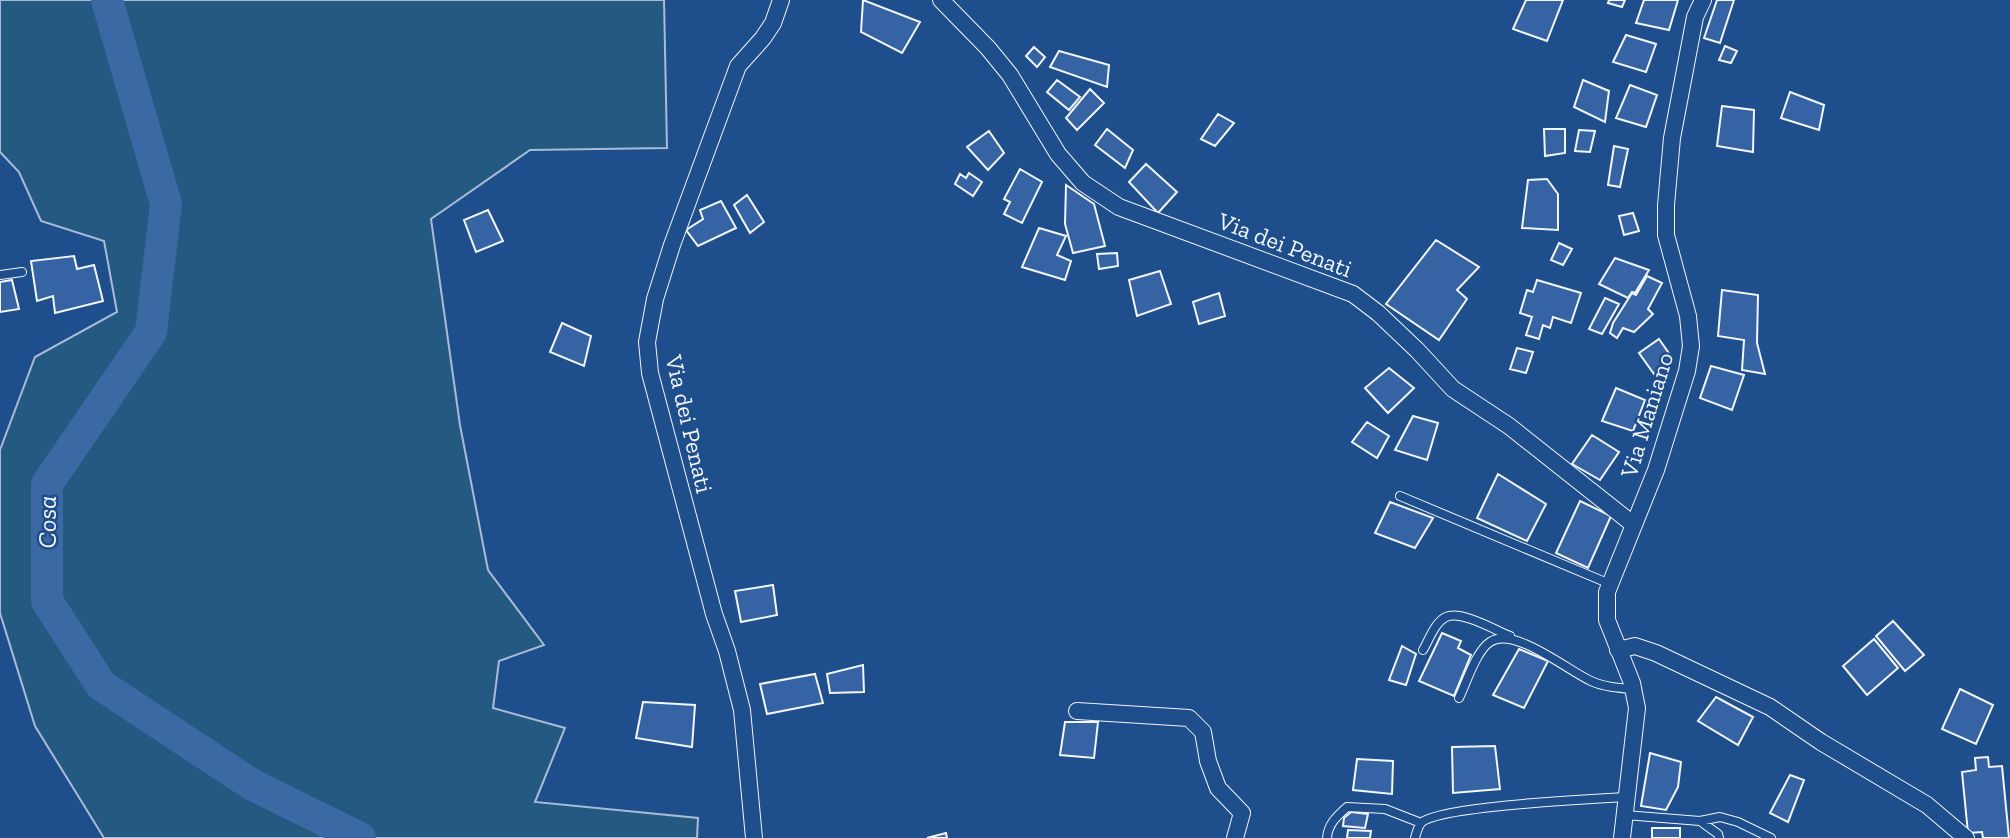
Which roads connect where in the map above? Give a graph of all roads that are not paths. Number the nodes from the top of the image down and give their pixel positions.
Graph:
1 (781, 0) edge
2 (941, 0) edge
3 (1703, 0) edge
4 (22, 272) dead end
5 (0, 275) edge
6 (1400, 496) dead end
7 (1634, 525) junction
8 (1611, 584) junction
9 (1519, 640) junction
10 (1423, 650) dead end
11 (1618, 650) junction
12 (1633, 689) junction
13 (1459, 698) dead end
14 (1077, 711) dead end
15 (1626, 797) junction
16 (1624, 815) junction
17 (1700, 821) junction
18 (1421, 823) junction
19 (754, 838) edge
20 (1235, 838) edge
21 (1327, 838) edge
22 (1415, 838) edge
23 (1622, 838) edge
24 (1719, 838) edge
25 (1771, 838) edge
26 (1966, 838) edge

1 - 19 street, Via dei Penati
2 - 7 street, Via dei Penati
3 - 7 street, Via Maniano
4 - 5 lane
6 - 8 lane
7 - 8 street, Via Maniano
8 - 11 street, Via Maniano
9 - 10 lane
9 - 12 lane
9 - 13 lane
11 - 12 street, Via Maniano
11 - 26 street
12 - 15 street, Via Maniano
14 - 20 street
15 - 16 street, Via Maniano
15 - 18 lane
16 - 17 lane
16 - 23 street, Via Maniano
17 - 24 lane
17 - 25 lane
18 - 21 lane
18 - 22 lane

